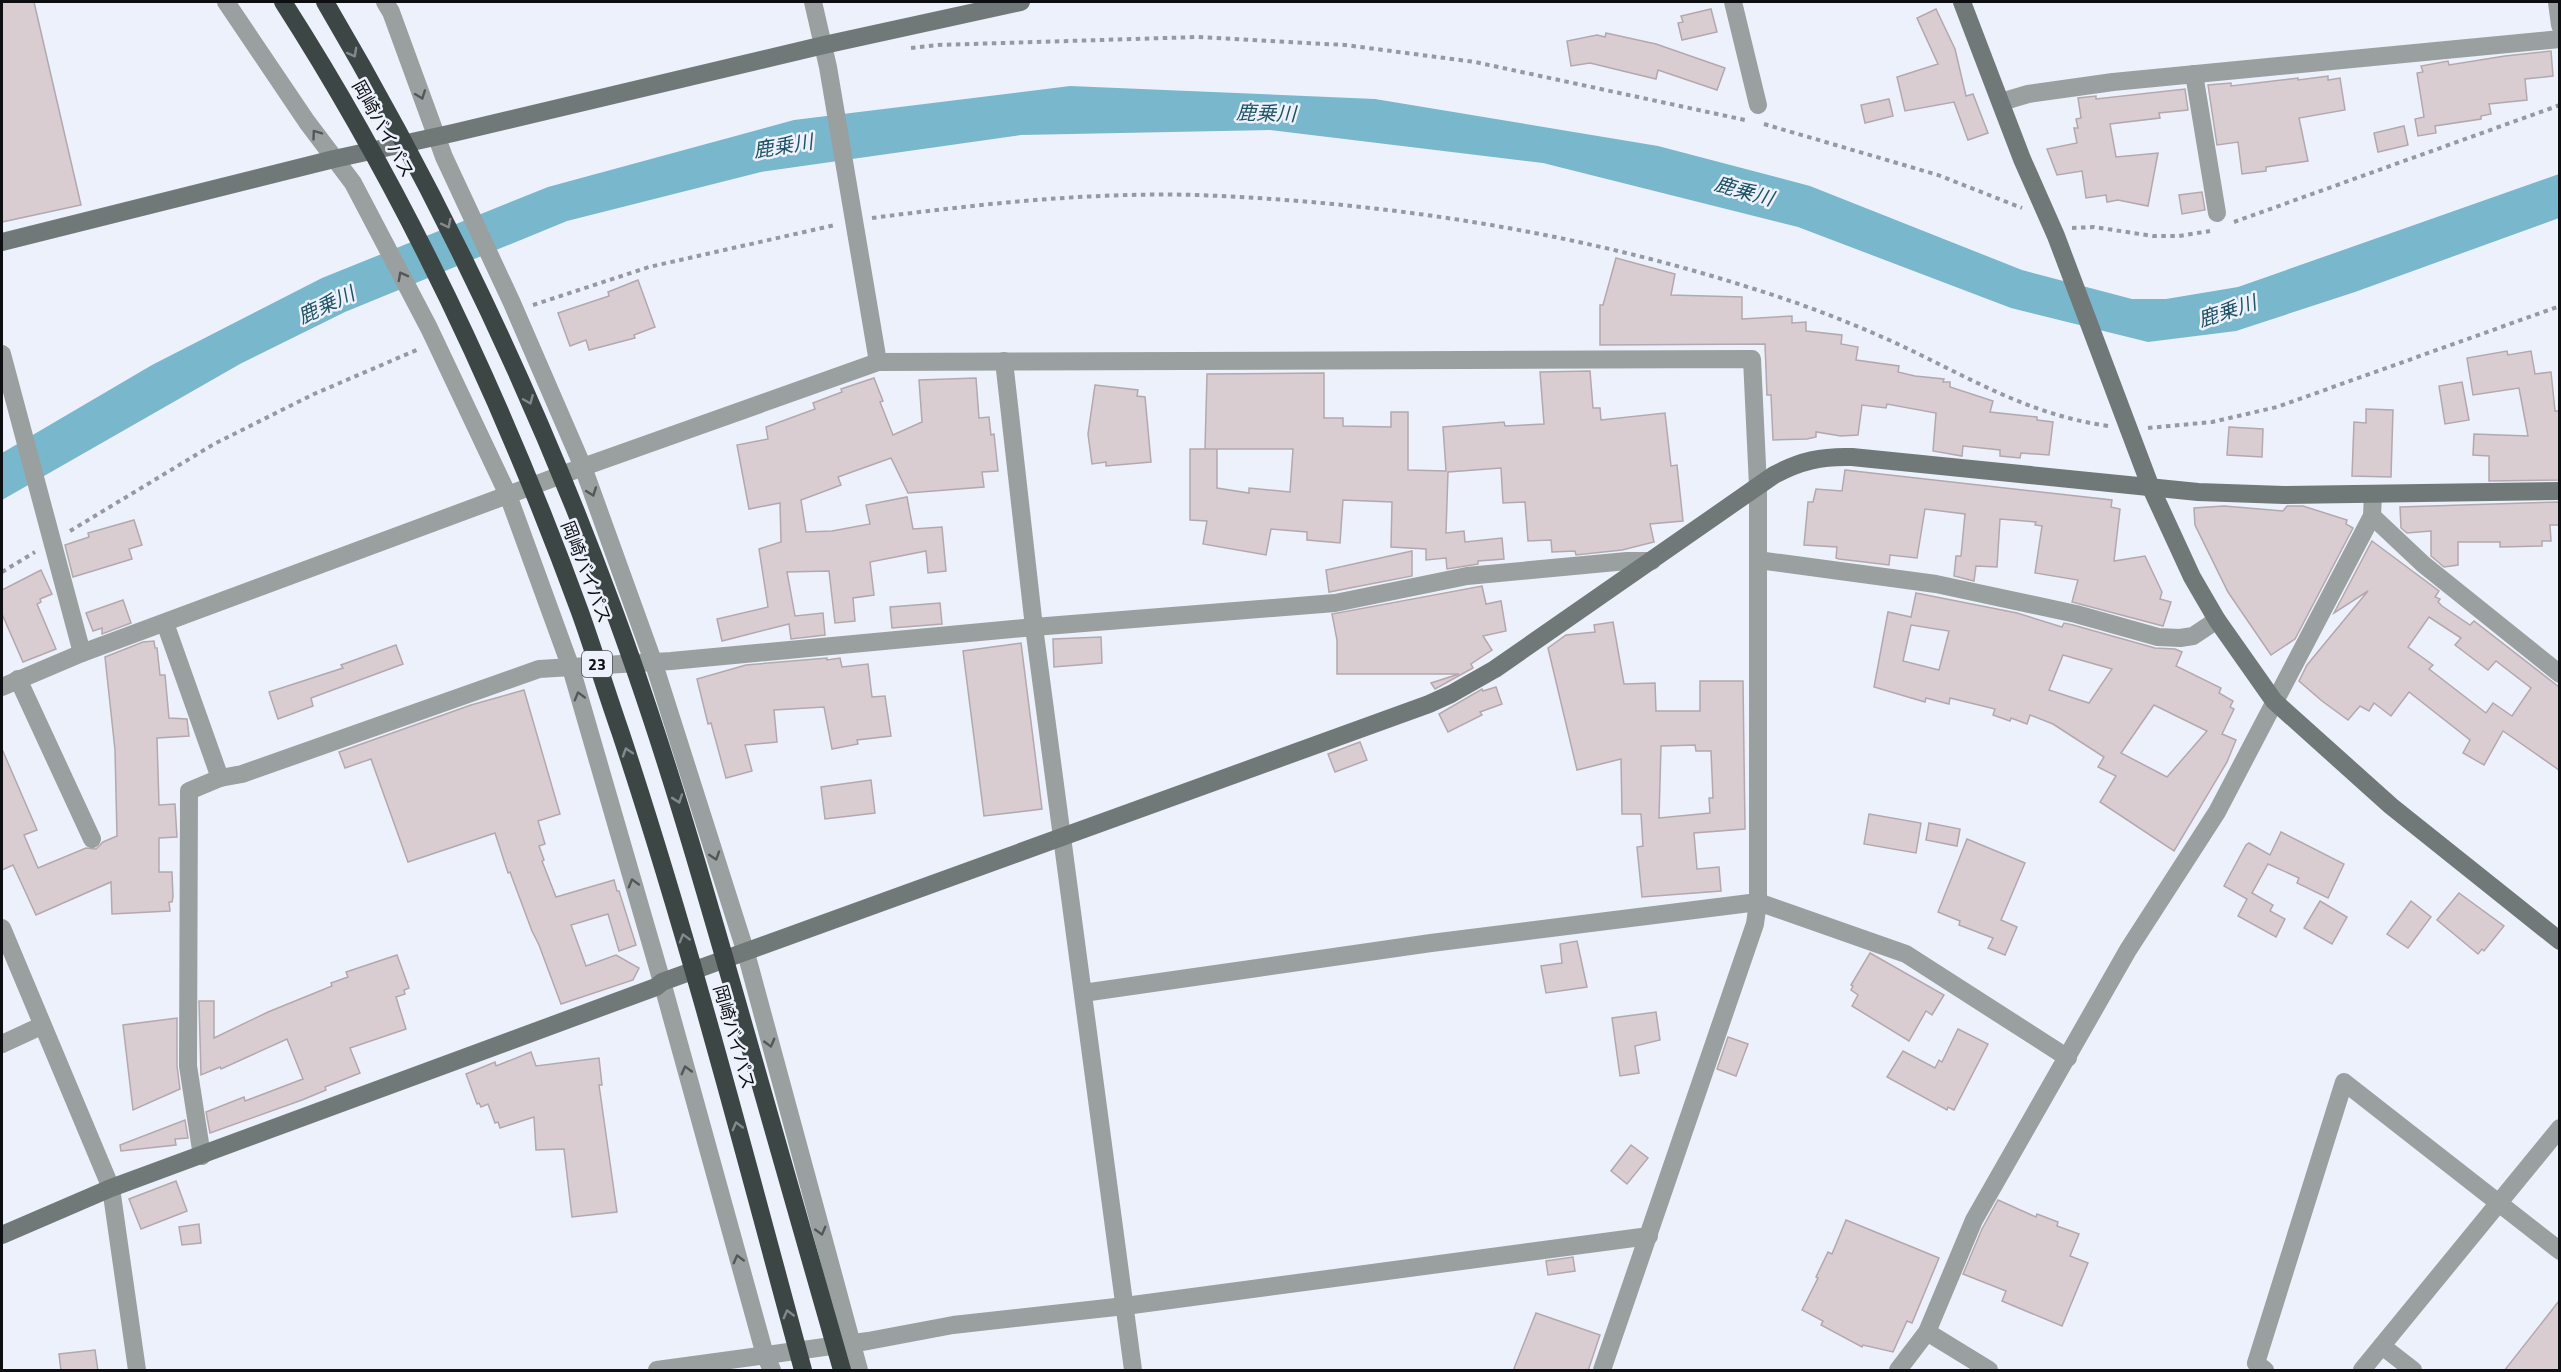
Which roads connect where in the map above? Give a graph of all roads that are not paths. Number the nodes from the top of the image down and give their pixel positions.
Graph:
1 (226, 2) edge
2 (283, 2) edge
3 (325, 2) edge
4 (385, 2) edge
5 (813, 2) edge
6 (1021, 2) edge
7 (1733, 2) edge
8 (1962, 2) edge
9 (2557, 2) edge
10 (2559, 25) edge
11 (2559, 39) edge
12 (824, 45) junction
13 (2194, 74) junction
14 (2001, 102) junction
15 (1756, 116) road end
16 (435, 137) junction
17 (333, 159) junction
18 (2223, 221) road end
19 (2, 242) edge
20 (2, 354) edge
21 (1004, 361) junction
22 (878, 362) junction
23 (583, 467) junction
24 (1758, 486) junction
25 (2151, 488) junction
26 (2559, 491) edge
27 (2373, 494) junction
28 (508, 495) junction
29 (2372, 516) junction
30 (1758, 560) junction
31 (1652, 561) junction
32 (2217, 620) junction
33 (165, 623) junction
34 (1034, 627) junction
35 (82, 653) junction
36 (653, 661) junction
37 (571, 668) junction
38 (2559, 674) edge
39 (18, 679) junction
40 (2, 687) edge
41 (2274, 701) junction
42 (220, 778) junction
43 (1063, 838) junction
44 (92, 839) dead end
45 (1758, 902) junction
46 (2, 928) edge
47 (2559, 941) edge
48 (746, 953) junction
49 (662, 982) junction
50 (1083, 993) junction
51 (41, 1026) junction
52 (2, 1044) edge
53 (2068, 1058) junction
54 (2559, 1128) edge
55 (202, 1156) junction
56 (111, 1188) junction
57 (2499, 1202) junction
58 (2, 1235) edge
59 (1649, 1236) junction
60 (2559, 1251) edge
61 (1125, 1306) junction
62 (1927, 1332) junction
63 (851, 1342) junction
64 (2382, 1346) junction
65 (768, 1363) edge
66 (137, 1371) edge
67 (657, 1371) edge
68 (803, 1371) edge
69 (842, 1371) edge
70 (859, 1371) edge
71 (1133, 1371) edge
72 (1602, 1371) edge
73 (1898, 1371) edge
74 (1989, 1371) edge
75 (2265, 1371) edge
76 (2362, 1371) edge
77 (2413, 1371) edge

17 -> 1 street
68 -> 2 highway, 岡崎バイパス / 23, bridge
3 -> 69 highway, 岡崎バイパス / 23, bridge
4 -> 16 street
5 - 12 street
6 - 12 street
7 - 15 street
8 - 14 street
9 - 10 street
11 - 13 street
12 - 16 street
12 - 22 street
13 - 14 street
13 - 18 street
14 - 25 street
16 - 17 street
16 - 23 street
17 - 19 street
28 -> 17 street
20 - 35 street
21 - 22 street
21 - 24 street
21 - 34 street
22 - 23 street
23 - 28 street
23 -> 36 street
24 - 25 street
24 - 30 street
24 - 31 street
25 - 27 street
25 - 32 street
26 - 27 street
27 - 29 street
28 - 33 street
28 - 37 street
29 - 38 street
29 - 41 street
30 - 32 street
30 - 45 street
31 - 34 street
31 - 43 street
32 - 41 street
33 - 35 street
33 - 42 street
34 - 36 street
34 - 43 street
35 - 39 street
36 - 37 street
36 -> 48 street
37 - 42 street
49 -> 37 street
39 - 40 street
39 - 44 street
41 - 47 street
41 - 53 street
42 - 55 street
43 - 48 street
43 - 50 street
45 - 50 street
45 - 53 street
45 - 59 street
46 - 51 street
48 - 49 street
48 -> 63 street
49 - 55 street
65 -> 49 street
50 - 61 street
51 - 52 street
51 - 56 street
53 - 62 street
54 - 57 street
55 - 56 street
56 - 58 street
56 - 66 street
57 - 60 street
57 - 64 street
57 - 75 street
59 - 61 street
59 - 72 street
61 - 63 street
61 - 71 street
62 - 73 street
62 - 74 street
63 - 65 street
63 - 70 street
64 - 76 street
64 - 77 street
65 - 67 street

